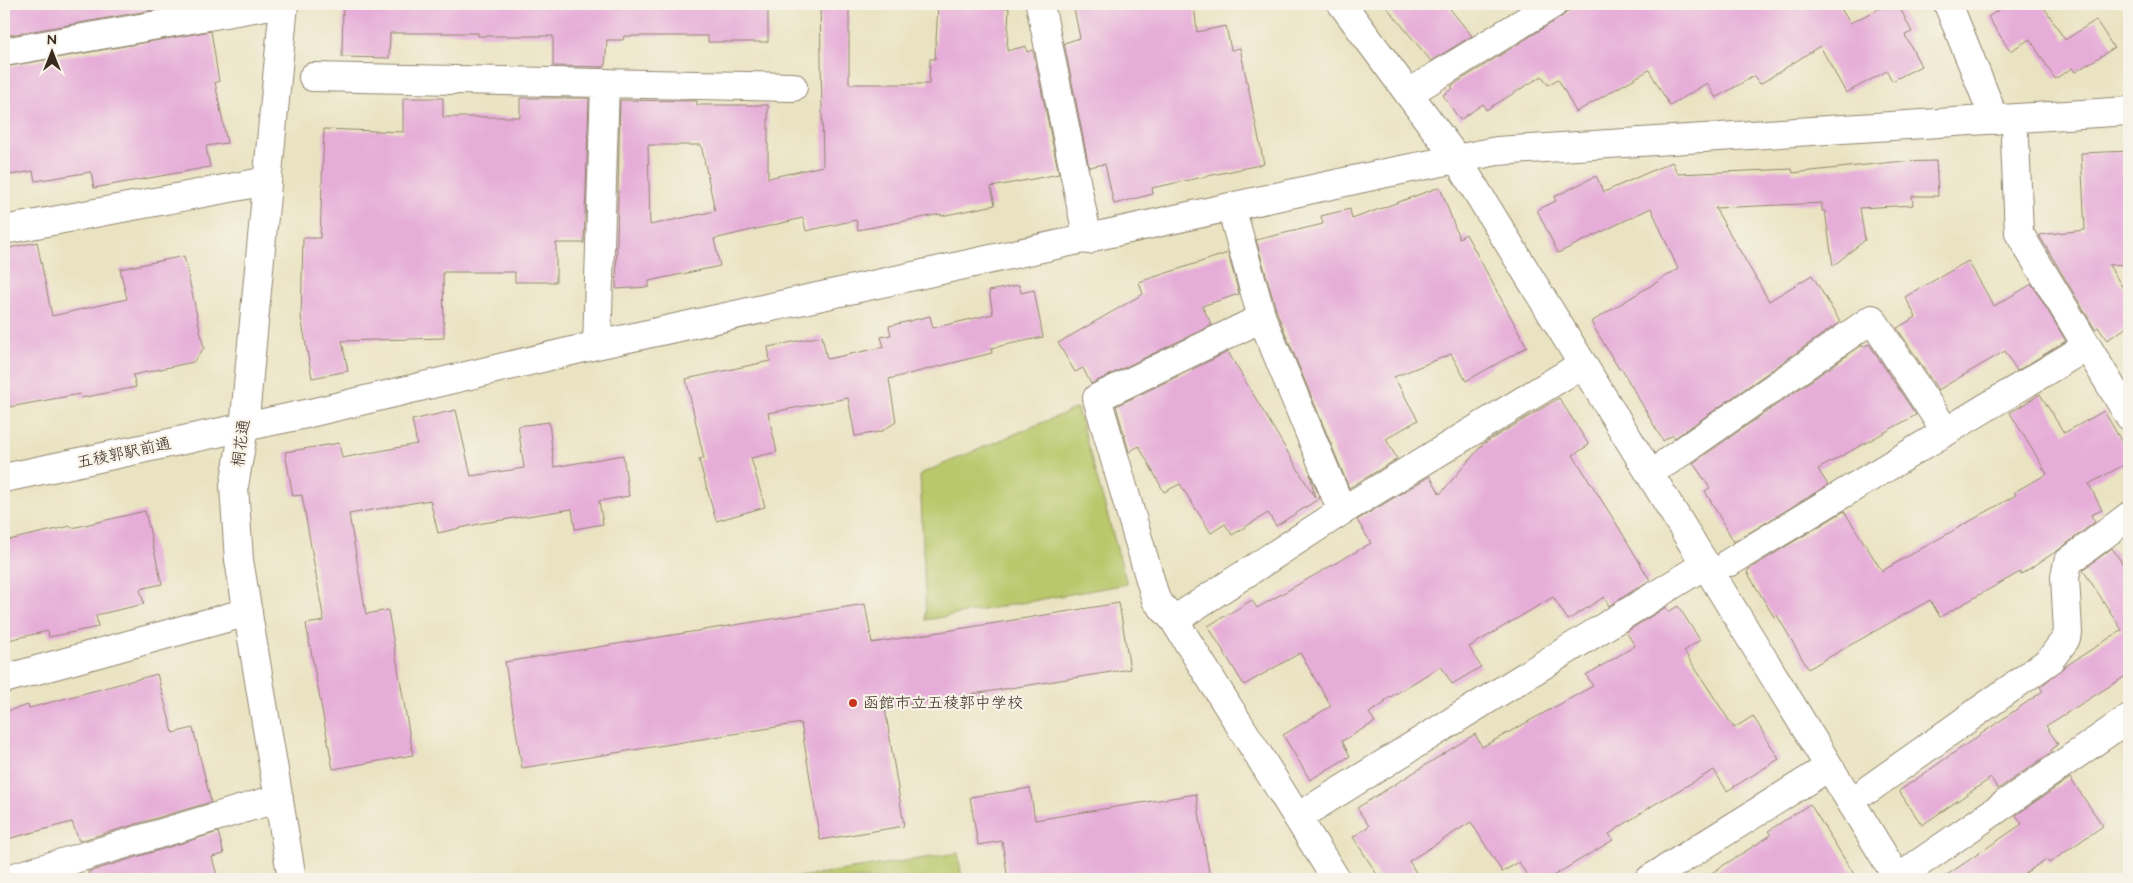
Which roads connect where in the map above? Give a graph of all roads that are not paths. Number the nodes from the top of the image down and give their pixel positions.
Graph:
1 (276, 4) edge
2 (284, 4) edge
3 (1040, 4) edge
4 (1342, 4) edge
5 (1553, 4) edge
6 (1948, 4) edge
7 (4, 52) edge
8 (314, 77) dead end
9 (605, 83) junction
10 (793, 87) dead end
11 (1409, 93) junction
12 (2129, 111) edge
13 (1995, 120) junction
14 (2015, 140) dead end
15 (1457, 159) junction
16 (267, 181) junction
17 (1231, 207) junction
18 (4, 230) edge
19 (1088, 240) junction
20 (1262, 318) junction
21 (597, 346) junction
22 (2086, 347) junction
23 (1583, 364) junction
24 (2129, 416) edge
25 (244, 428) junction
26 (1946, 432) junction
27 (1667, 462) dead end
28 (4, 478) edge
29 (1342, 511) junction
30 (2129, 516) edge
31 (1718, 563) junction
32 (248, 612) junction
33 (1174, 620) junction
34 (4, 679) edge
35 (2129, 718) edge
36 (1829, 767) junction
37 (1870, 789) dead end
38 (279, 798) junction
39 (1298, 818) junction
40 (8, 879) edge
41 (292, 879) edge
42 (1336, 879) edge
43 (1650, 879) edge
44 (1899, 879) edge

1 - 7 street
2 - 16 street, 桐花通
3 - 19 street
4 - 11 street
5 - 11 street
6 - 13 street
8 - 9 street
9 - 10 street
9 - 21 street
11 - 15 street
12 - 13 street, 五稜郭駅前通
13 - 15 street, 五稜郭駅前通
14 - 22 street
15 - 17 street, 五稜郭駅前通
15 - 23 street
16 - 18 street
16 - 25 street, 桐花通
17 - 19 street, 五稜郭駅前通
17 - 20 street
19 - 21 street, 五稜郭駅前通
20 - 29 street
20 - 33 street
21 - 25 street, 五稜郭駅前通
22 - 24 street
22 - 26 street
23 - 29 street
23 - 31 street
25 - 28 street, 五稜郭駅前通
25 - 32 street, 桐花通
26 - 27 street
26 - 31 street
29 - 33 street
30 - 37 street
31 - 36 street
31 - 39 street
32 - 34 street
32 - 38 street, 桐花通
33 - 39 street
35 - 44 street
36 - 43 street
36 - 44 street
38 - 40 street
38 - 41 street, 桐花通
39 - 42 street

